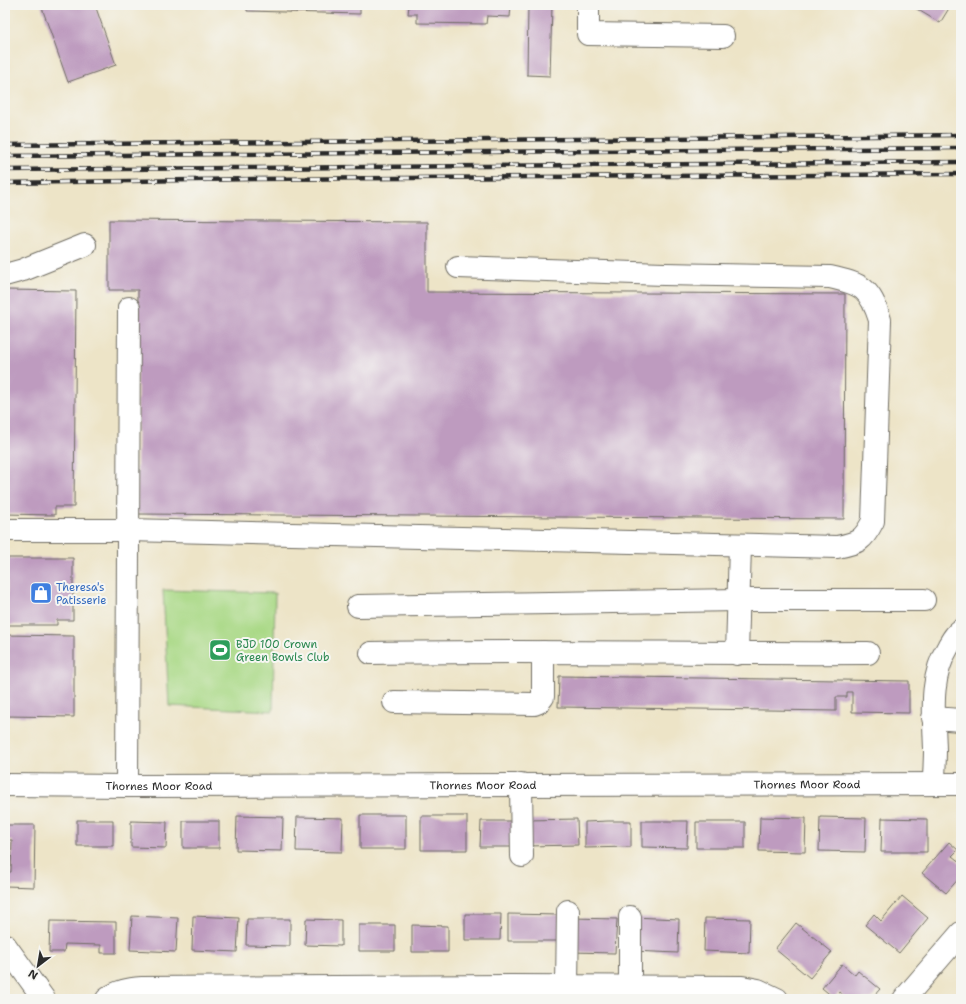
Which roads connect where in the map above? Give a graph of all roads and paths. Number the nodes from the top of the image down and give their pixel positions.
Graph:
1 (588, 5) edge
2 (724, 36) dead end
3 (85, 245) dead end
4 (458, 267) dead end
5 (5, 275) edge
6 (129, 308) dead end
7 (5, 530) edge
8 (128, 530) junction
9 (740, 545) junction
10 (738, 600) junction
11 (924, 600) dead end
12 (358, 606) dead end
13 (961, 630) edge
14 (543, 652) junction
15 (868, 653) dead end
16 (371, 654) dead end
17 (737, 654) junction
18 (394, 702) dead end
19 (933, 718) junction
20 (961, 720) edge
21 (521, 784) junction
22 (934, 784) junction
23 (961, 784) edge
24 (5, 785) edge
25 (127, 786) junction
26 (522, 856) dead end
27 (568, 911) dead end
28 (630, 916) dead end
29 (961, 933) edge
30 (5, 945) edge
31 (512, 985) edge
32 (568, 986) junction
33 (630, 986) junction
34 (44, 999) edge
35 (107, 999) edge
36 (777, 999) edge
37 (904, 999) edge

1 - 2 street
3 - 5 street
4 - 9 street
6 - 8 street
7 - 8 street
8 - 9 street
8 - 25 street
9 - 10 street
10 - 11 street
10 - 12 street
10 - 17 street
13 - 19 street
14 - 16 street
14 - 17 street
14 - 18 street
15 - 17 street
19 - 20 street
19 - 22 street
21 - 22 street, Thornes Moor Road
21 - 25 street, Thornes Moor Road
21 - 26 street
22 - 23 street, Thornes Moor Road
24 - 25 street, Thornes Moor Road
27 - 32 street
28 - 33 street
29 - 37 street
30 - 34 street
31 - 32 street
31 - 35 street
32 - 33 street
33 - 36 street

